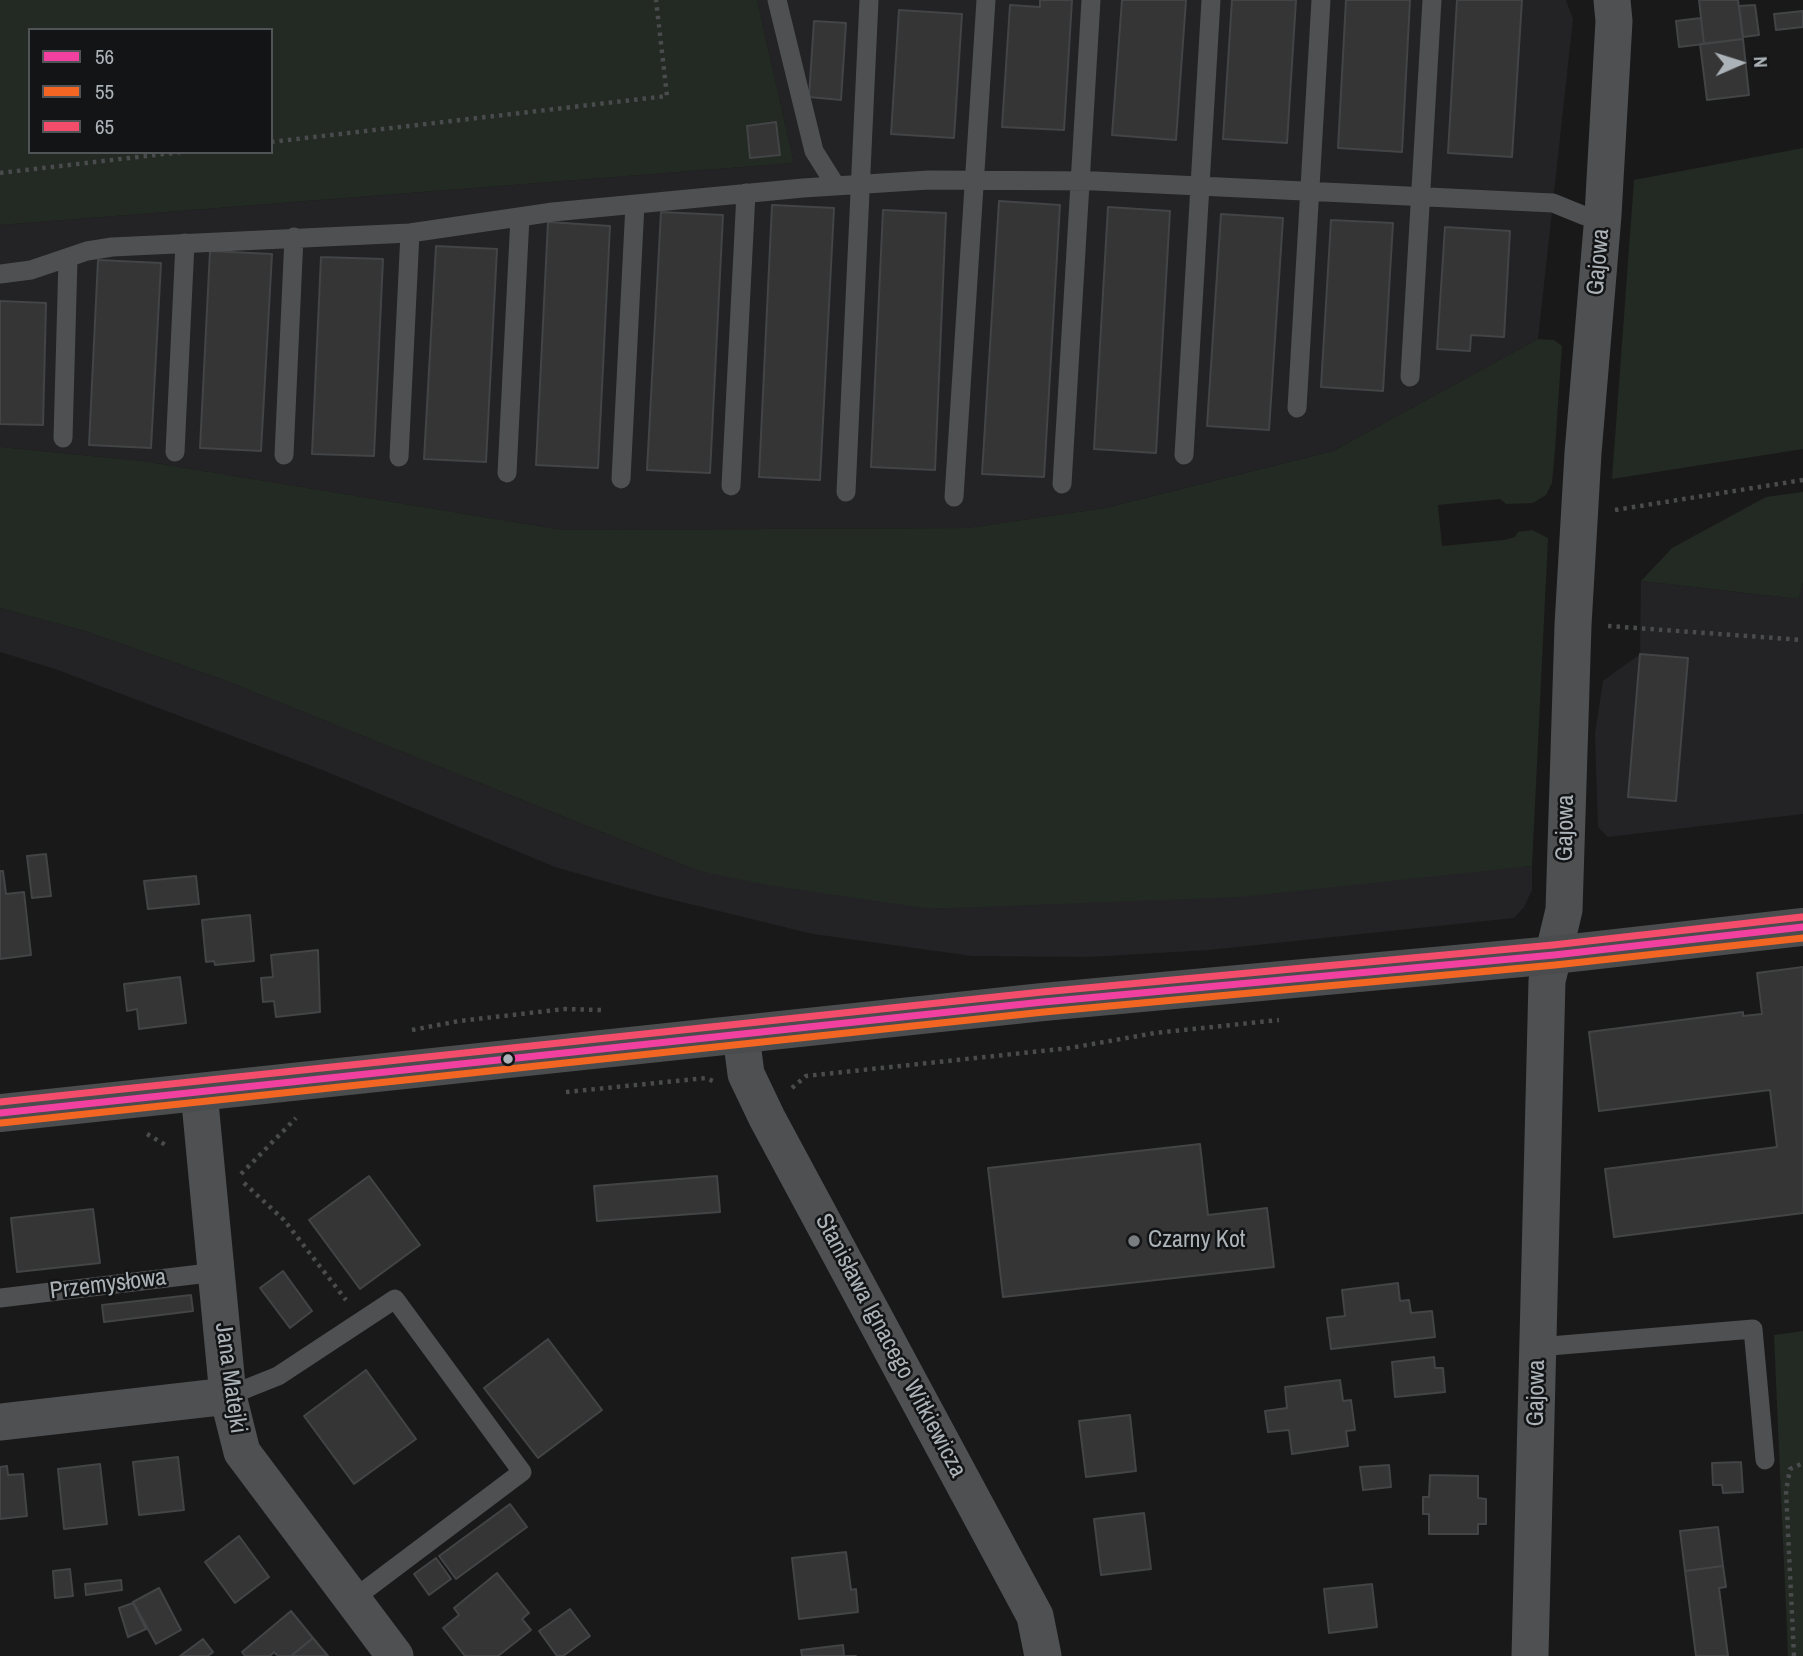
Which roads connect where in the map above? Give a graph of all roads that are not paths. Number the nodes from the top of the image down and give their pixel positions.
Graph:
1 (778, 0) edge
2 (869, 0) edge
3 (986, 0) edge
4 (1091, 0) edge
5 (1211, 0) edge
6 (1321, 0) edge
7 (1432, 0) edge
8 (1612, 0) edge
9 (975, 180) junction
10 (1080, 181) junction
11 (860, 184) junction
12 (836, 186) junction
13 (1200, 187) junction
14 (1310, 192) junction
15 (746, 193) junction
16 (1420, 197) junction
17 (635, 204) junction
18 (1603, 215) junction
19 (520, 217) junction
20 (410, 233) junction
21 (294, 237) junction
22 (186, 243) junction
23 (68, 259) junction
24 (0, 274) edge
25 (1410, 377) dead end
26 (1297, 408) dead end
27 (63, 438) dead end
28 (175, 452) dead end
29 (284, 455) dead end
30 (1184, 455) dead end
31 (399, 457) dead end
32 (507, 473) dead end
33 (621, 479) dead end
34 (1062, 484) dead end
35 (731, 486) dead end
36 (846, 492) dead end
37 (954, 497) dead end
38 (1803, 927) edge
39 (1554, 955) junction
40 (741, 1035) junction
41 (199, 1092) junction
42 (0, 1113) edge
43 (217, 1272) junction
44 (0, 1298) edge
45 (1538, 1346) junction
46 (228, 1396) junction
47 (0, 1422) edge
48 (1765, 1460) dead end
49 (352, 1600) junction
50 (395, 1656) edge
51 (1043, 1656) edge
52 (1530, 1656) edge

1 - 12 lane
2 - 11 lane
3 - 9 lane
4 - 10 lane
5 - 13 lane
6 - 14 lane
7 - 16 lane
8 - 18 street, Gajowa
9 - 10 lane
9 - 11 lane
9 - 37 lane
10 - 13 lane
10 - 34 lane
11 - 12 lane
11 - 36 lane
12 - 15 lane
13 - 14 lane
13 - 30 lane
14 - 16 lane
14 - 26 lane
15 - 17 lane
15 - 35 lane
16 - 18 lane
16 - 25 lane
17 - 19 lane
17 - 33 lane
18 - 39 street, Gajowa
19 - 20 lane
19 - 32 lane
20 - 21 lane
20 - 31 lane
21 - 22 lane
21 - 29 lane
22 - 23 lane
22 - 28 lane
23 - 24 lane
23 - 27 lane
38 - 39 main road
39 - 40 main road
39 - 45 street, Gajowa
40 - 41 main road
40 - 51 street, Stanisława Ignacego Witkiewicza
41 - 42 main road
41 - 43 street, Jana Matejki
43 - 44 lane, Przemysłowa
43 - 46 street, Jana Matejki
45 - 48 lane
45 - 52 street, Gajowa
46 - 47 street
46 - 49 street, Jana Matejki
46 - 49 lane
49 - 50 street, Jana Matejki

